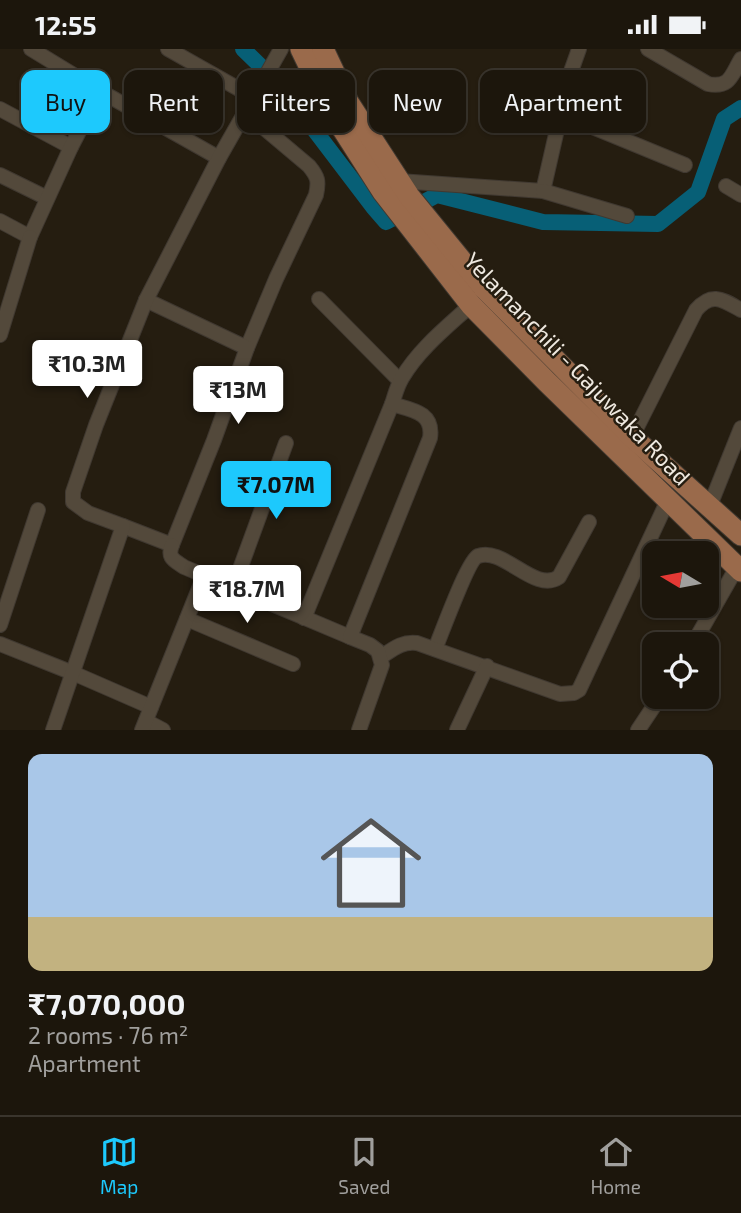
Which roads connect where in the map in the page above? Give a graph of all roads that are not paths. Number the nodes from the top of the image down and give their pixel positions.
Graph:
1 (31, 49) edge
2 (168, 49) edge
3 (301, 49) edge
4 (323, 49) edge
5 (579, 49) edge
6 (648, 49) edge
7 (279, 53) edge
8 (741, 59) edge
9 (66, 70) edge
10 (269, 70) edge
11 (572, 70) edge
12 (237, 88) edge
13 (110, 97) edge
14 (0, 109) edge
15 (237, 126) edge
16 (78, 133) edge
17 (270, 133) edge
18 (557, 133) edge
19 (607, 133) edge
20 (71, 147) junction
21 (219, 158) junction
22 (685, 165) dead end
23 (0, 174) edge
24 (726, 186) dead end
25 (397, 190) junction
26 (543, 191) junction
27 (741, 195) edge
28 (47, 198) junction
29 (627, 216) dead end
30 (0, 222) edge
31 (30, 237) junction
32 (460, 275) junction
33 (146, 299) junction
34 (319, 299) dead end
35 (471, 305) junction
36 (741, 310) edge
37 (0, 335) edge
38 (247, 348) junction
39 (400, 381) junction
40 (392, 404) junction
41 (741, 428) edge
42 (632, 437) junction
43 (286, 443) dead end
44 (668, 500) junction
45 (709, 507) junction
46 (38, 510) dead end
47 (589, 522) dead end
48 (123, 526) junction
49 (741, 535) edge
50 (172, 545) junction
51 (739, 569) edge
52 (204, 576) junction
53 (233, 588) junction
54 (304, 618) junction
55 (187, 619) junction
56 (0, 625) edge
57 (700, 632) edge
58 (350, 637) junction
59 (0, 644) edge
60 (435, 649) junction
61 (381, 657) junction
62 (293, 664) dead end
63 (487, 666) junction
64 (73, 673) junction
65 (652, 709) edge
66 (146, 719) edge
67 (53, 730) edge
68 (163, 730) edge
69 (359, 730) edge
70 (457, 730) edge
71 (638, 730) edge

1 - 9 street
2 - 12 street
3 - 25 main road, Yelamanchili - Gajuwaka Road
4 - 25 main road, Yelamanchili - Gajuwaka Road
5 - 11 street
6 - 8 street
7 - 10 street
13 - 21 street
14 - 20 street
15 - 21 street
16 - 20 street
17 - 38 street
18 - 26 street
19 - 22 street
20 - 28 street
21 - 33 street
23 - 28 street
24 - 27 street
25 - 26 street
25 - 32 main road, Yelamanchili - Gajuwaka Road
26 - 29 street
28 - 31 street
30 - 31 street
31 - 37 street
32 - 35 main road, Yelamanchili - Gajuwaka Road
32 - 42 main road, Yelamanchili - Gajuwaka Road
33 - 38 street
33 - 48 street
34 - 39 street
35 - 39 street
35 - 44 main road, Yelamanchili - Gajuwaka Road
36 - 42 street
38 - 50 street
39 - 40 street
40 - 54 street
40 - 58 street
41 - 45 street
42 - 45 main road, Yelamanchili - Gajuwaka Road
43 - 53 street
44 - 51 main road, Yelamanchili - Gajuwaka Road
44 - 63 street
45 - 49 main road, Yelamanchili - Gajuwaka Road
46 - 56 street
47 - 60 street
48 - 50 street
48 - 64 street
50 - 52 street
51 - 57 street
52 - 53 street
52 - 55 street
53 - 54 street
54 - 58 street
55 - 62 street
55 - 66 street
58 - 61 street
59 - 64 street
60 - 61 street
60 - 63 street
61 - 69 street
63 - 70 street
64 - 66 street
64 - 67 street
65 - 71 street
66 - 68 street

